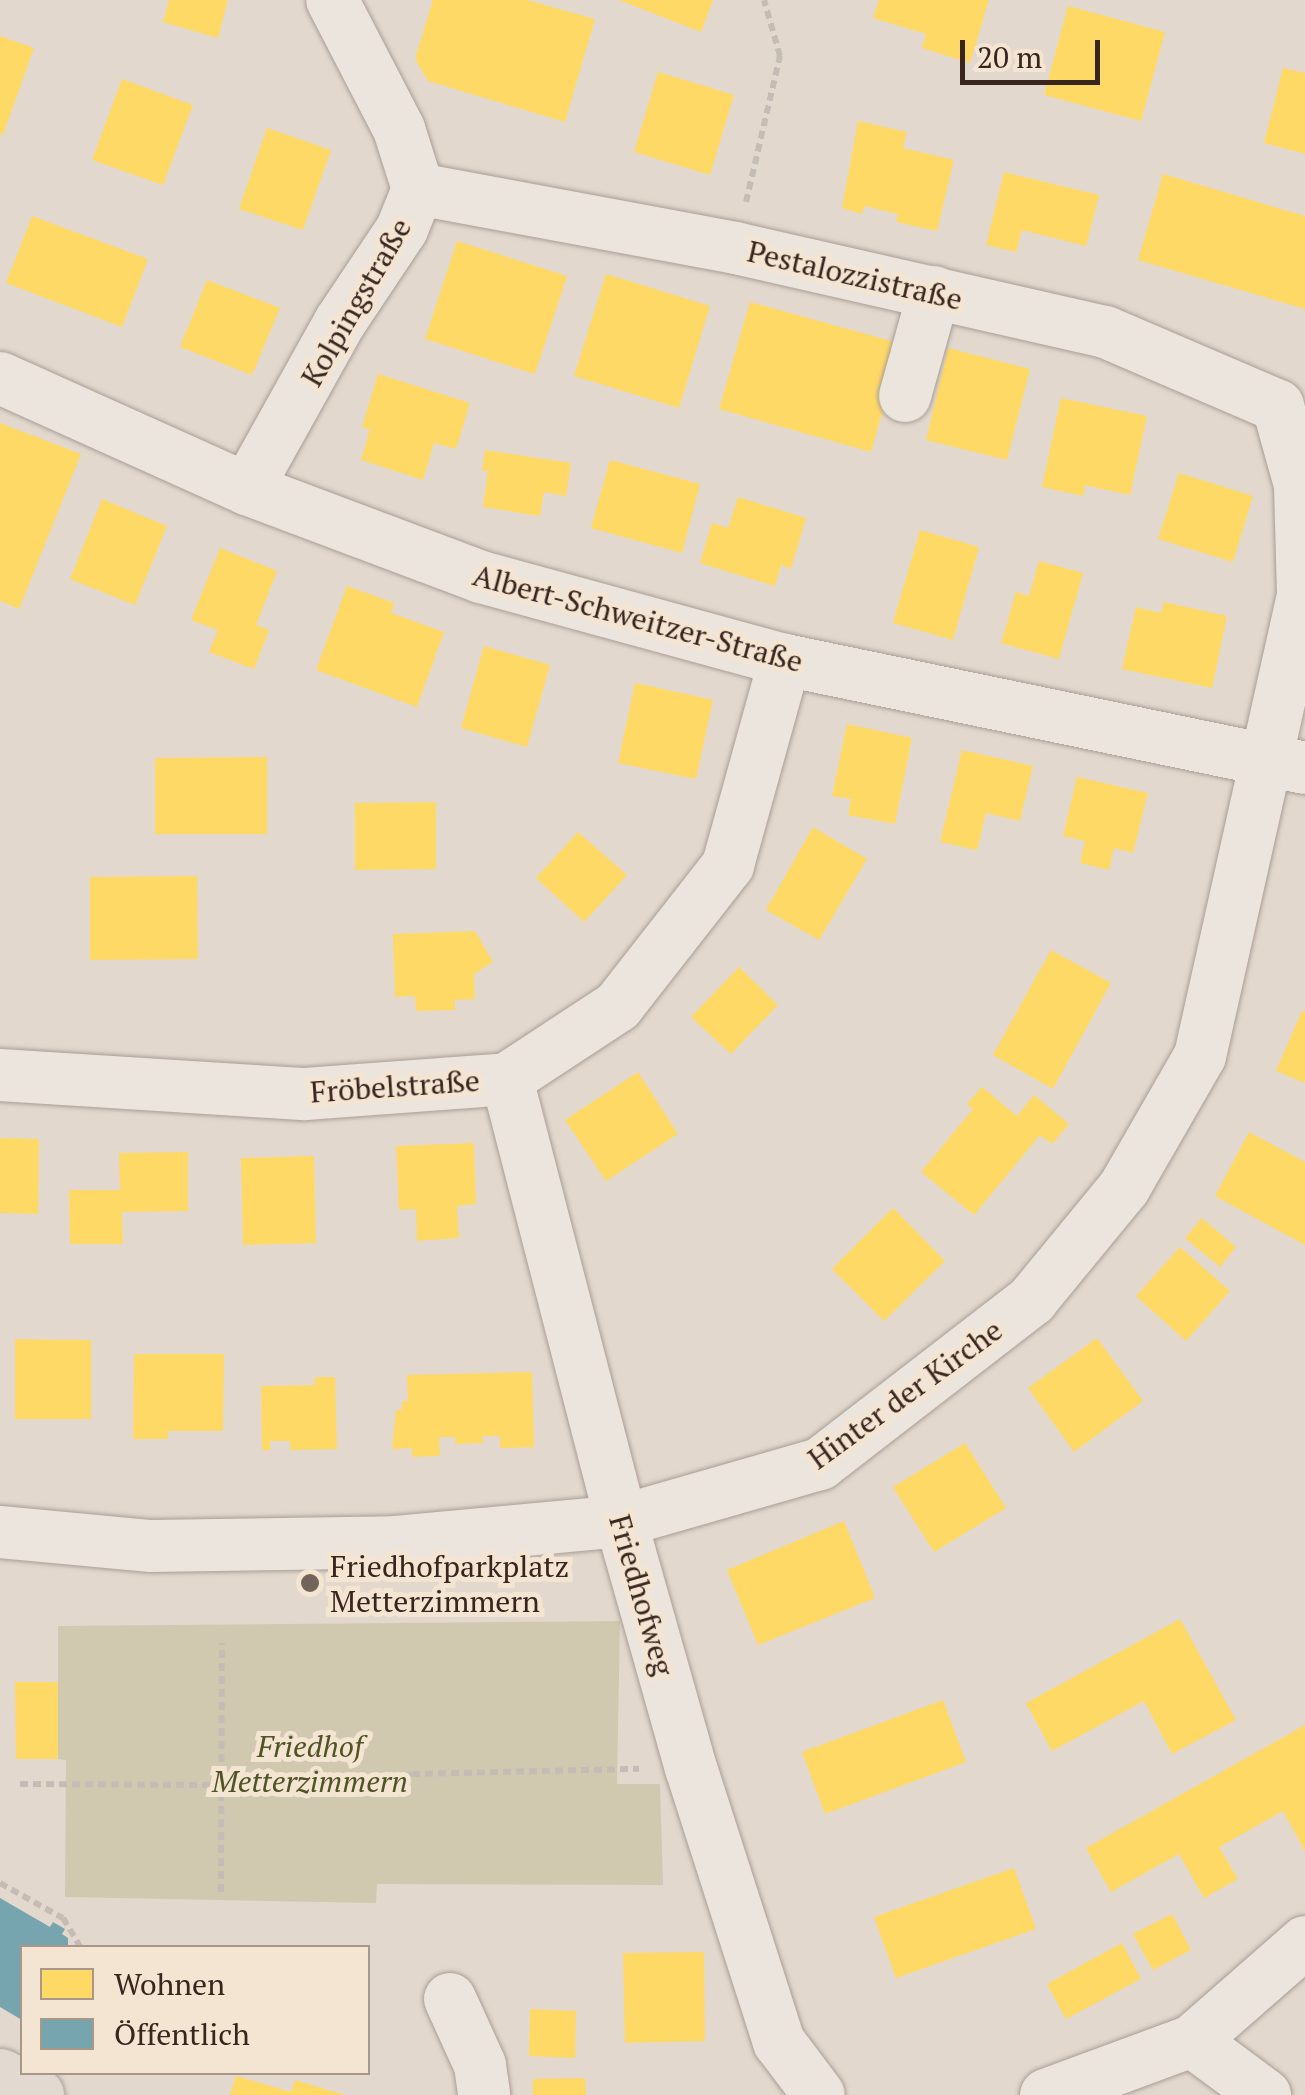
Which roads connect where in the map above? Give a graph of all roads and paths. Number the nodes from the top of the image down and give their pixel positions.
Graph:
1 (332, 0) edge
2 (764, 0) edge
3 (418, 189) junction
4 (736, 248) junction
5 (934, 292) junction
6 (0, 378) edge
7 (1291, 389) edge
8 (905, 396) dead end
9 (247, 489) junction
10 (785, 660) junction
11 (1286, 764) edge
12 (0, 1075) edge
13 (508, 1079) junction
14 (621, 1521) junction
15 (0, 1532) edge
16 (222, 1644) dead end
17 (691, 1768) junction
18 (20, 1784) dead end
19 (219, 1785) junction
20 (0, 1883) edge
21 (220, 1892) dead end
22 (1305, 1942) edge
23 (79, 1945) edge
24 (450, 1999) dead end
25 (1192, 2042) junction
26 (0, 2076) edge
27 (36, 2095) edge
28 (484, 2095) edge
29 (819, 2095) edge
30 (1046, 2095) edge
31 (1266, 2095) edge

1 - 3 street, Kolpingstraße
2 - 4 path
3 - 4 street, Pestalozzistraße
3 - 9 street, Kolpingstraße
4 - 5 street, Pestalozzistraße
5 - 7 street, Pestalozzistraße
5 - 8 street
6 - 9 street, Albert-Schweitzer-Straße
7 - 11 street, Pestalozzistraße
9 - 10 street, Albert-Schweitzer-Straße
10 - 11 street, Albert-Schweitzer-Straße
10 - 13 street, Fröbelstraße
11 - 14 street, Hinter der Kirche
12 - 13 street, Fröbelstraße
13 - 14 street, Friedhofweg
14 - 15 street, Hinter der Kirche
14 - 17 street, Friedhofweg
16 - 19 path
17 - 19 path
17 - 29 street, Friedhofweg
18 - 19 path
19 - 21 path
20 - 23 path
22 - 25 street
24 - 28 street
25 - 30 street
25 - 31 street
26 - 27 main road

